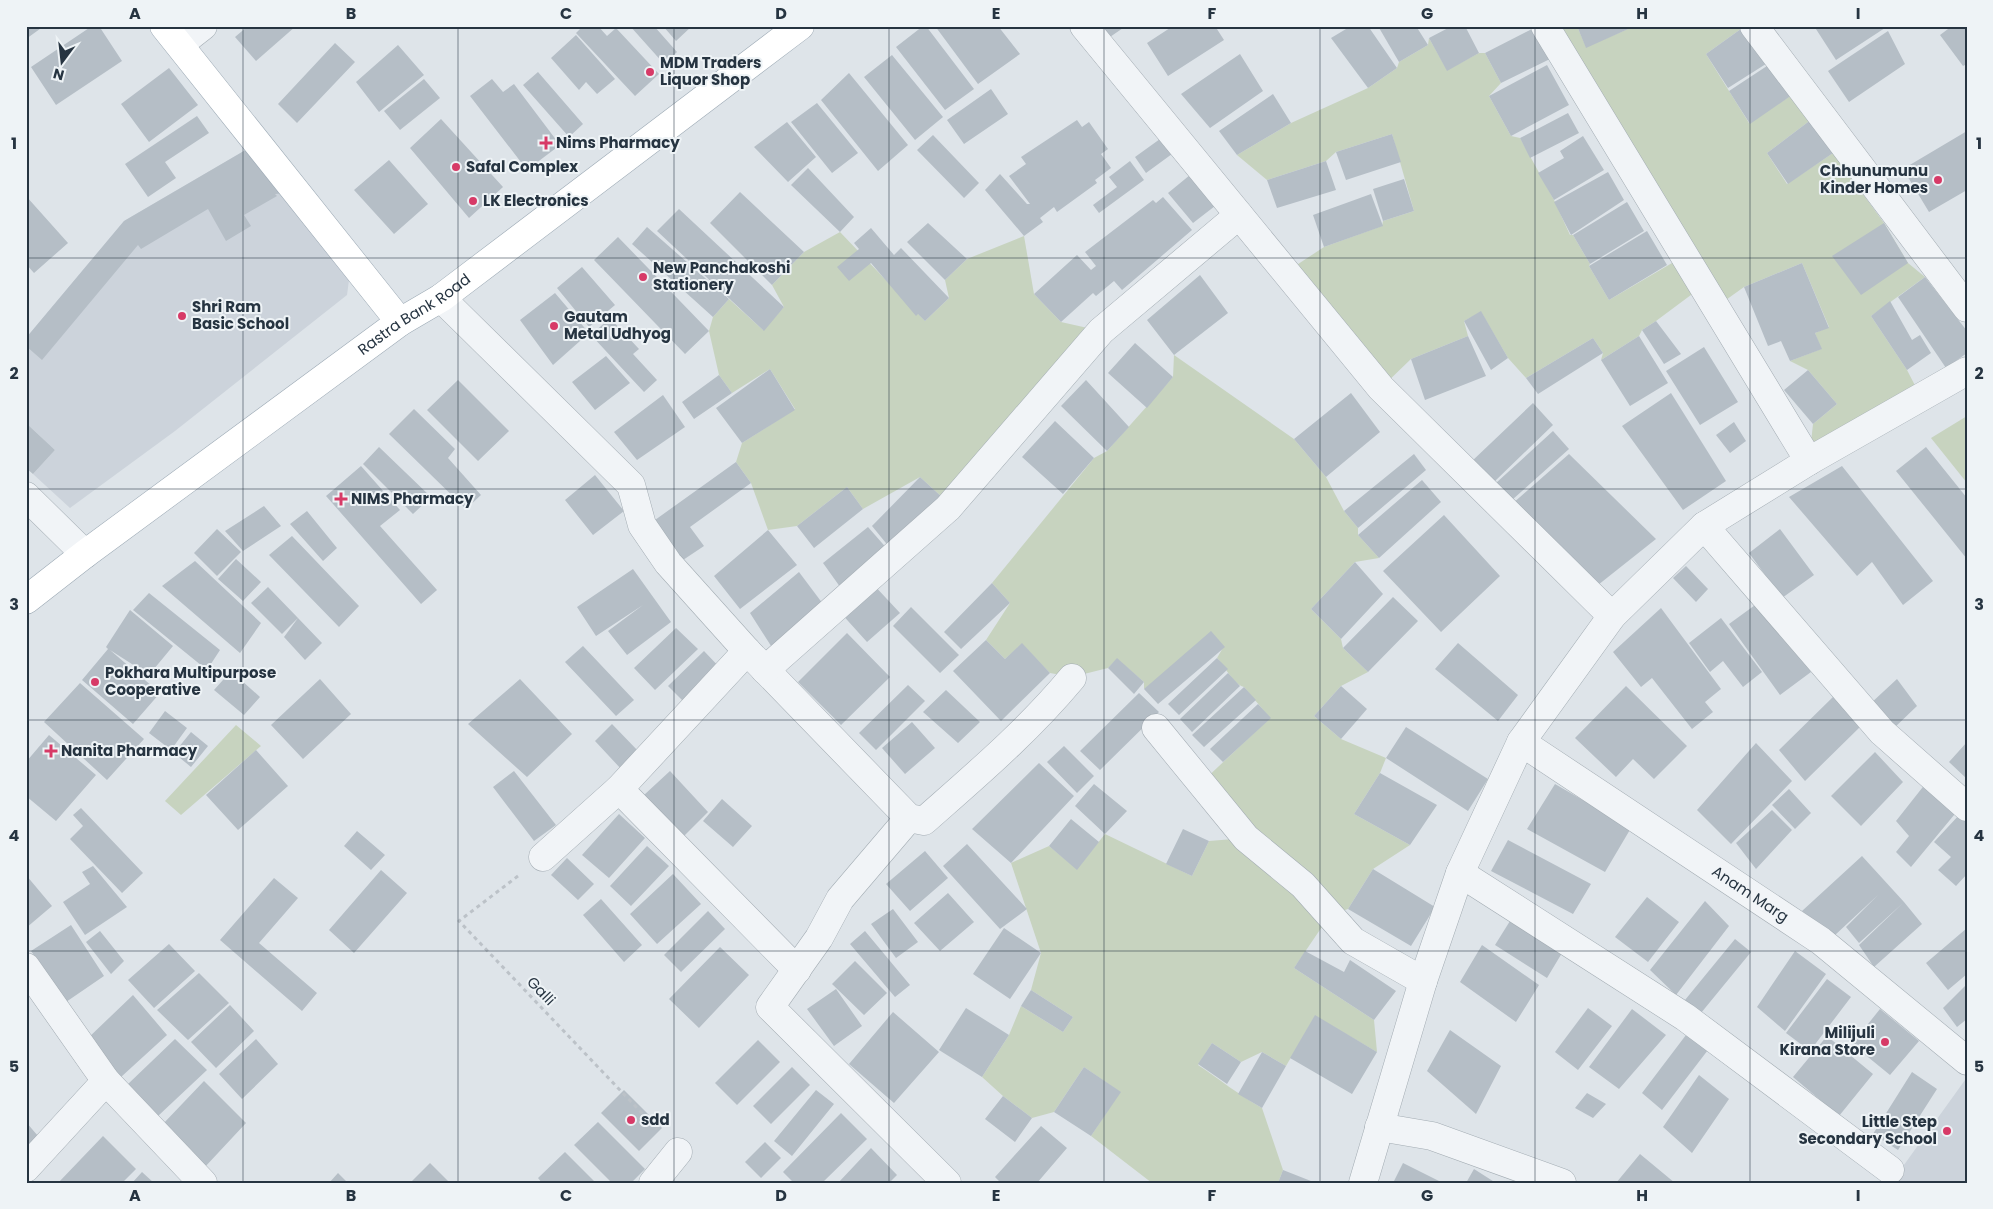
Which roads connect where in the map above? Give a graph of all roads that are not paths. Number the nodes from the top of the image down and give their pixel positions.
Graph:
1 (203, 26) edge
2 (800, 26) edge
3 (1084, 26) edge
4 (1545, 26) edge
5 (1754, 26) edge
6 (172, 35) edge
7 (1239, 215) junction
8 (442, 298) junction
9 (1967, 308) edge
10 (400, 322) junction
11 (1967, 371) edge
12 (1809, 461) junction
13 (26, 496) edge
14 (1704, 526) junction
15 (85, 554) junction
16 (26, 600) edge
17 (1612, 616) junction
18 (756, 661) junction
19 (1072, 678) dead end
20 (1156, 728) dead end
21 (1521, 742) junction
22 (618, 789) junction
23 (1967, 808) edge
24 (909, 818) junction
25 (543, 857) road end
26 (1460, 873) junction
27 (26, 967) edge
28 (798, 970) junction
29 (1423, 980) junction
30 (1967, 1062) edge
31 (106, 1081) junction
32 (1379, 1128) junction
33 (678, 1152) road end
34 (26, 1168) edge
35 (1890, 1170) dead end
36 (200, 1182) edge
37 (653, 1183) edge
38 (947, 1183) edge
39 (1363, 1183) edge
40 (1562, 1183) edge

1 - 6 street
2 - 8 main road, Rastra Bank Road
3 - 7 street
4 - 12 street
5 - 9 street
6 - 10 main road
7 - 17 street
7 - 18 street
8 - 10 main road, Rastra Bank Road
8 - 18 street
10 - 15 main road, Rastra Bank Road
11 - 12 street
12 - 14 street
13 - 15 street
14 - 17 street
14 - 23 street
15 - 16 main road, Rastra Bank Road
17 - 21 street
18 - 22 street
18 - 24 street
19 - 24 street
20 - 29 street
21 - 26 street
21 - 30 street, Anam Marg
22 - 25 street
22 - 28 street
24 - 28 street
26 - 29 street
26 - 35 street
27 - 31 street
28 - 38 street
29 - 32 street
31 - 34 street
31 - 36 street
32 - 39 street
32 - 40 street
33 - 37 street

